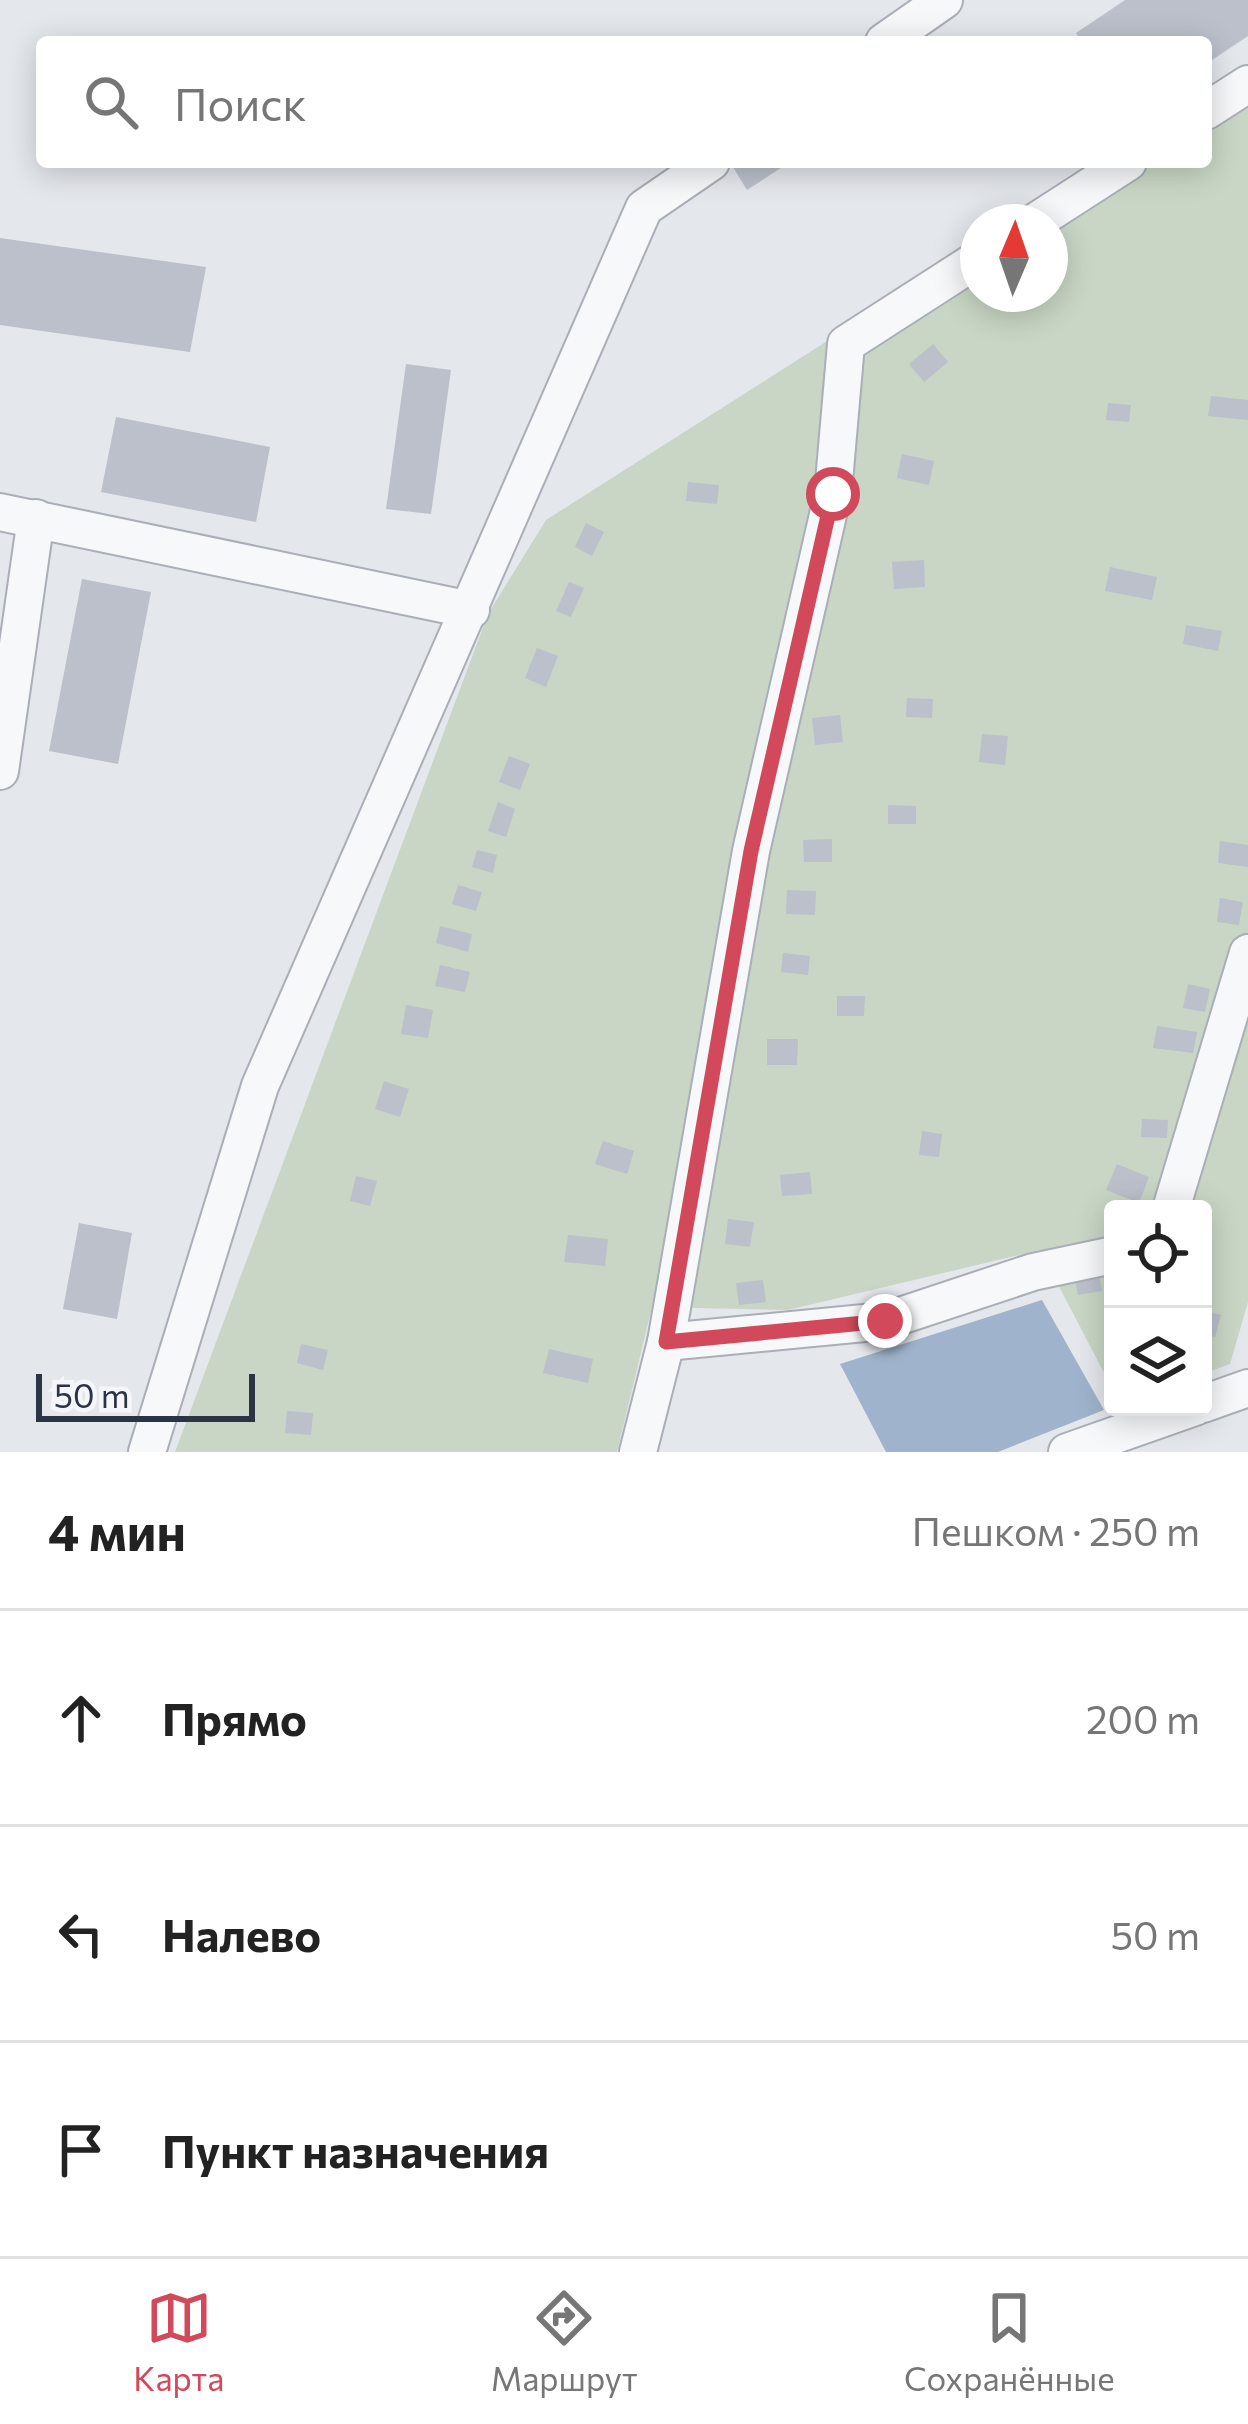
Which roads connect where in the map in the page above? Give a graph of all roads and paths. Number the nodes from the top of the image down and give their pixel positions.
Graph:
1 (944, 0) edge
2 (893, 36) edge
3 (1248, 84) edge
4 (1212, 107) edge
5 (702, 168) edge
6 (1119, 168) edge
7 (1063, 204) edge
8 (960, 271) edge
9 (18, 515) edge
10 (470, 610) junction
11 (0, 771) edge
12 (1248, 953) edge
13 (1174, 1200) edge
14 (1104, 1258) edge
15 (666, 1342) junction
16 (1248, 1388) edge
17 (1212, 1401) edge
18 (1170, 1416) edge
19 (147, 1452) edge
20 (638, 1452) edge
21 (1067, 1452) edge

1 - 2 lane
3 - 4 lane
5 - 10 lane
6 - 7 lane
8 - 15 lane
9 - 10 lane
9 - 11 lane
10 - 19 lane
12 - 13 lane
14 - 15 lane
15 - 20 lane
16 - 17 lane
18 - 21 lane

